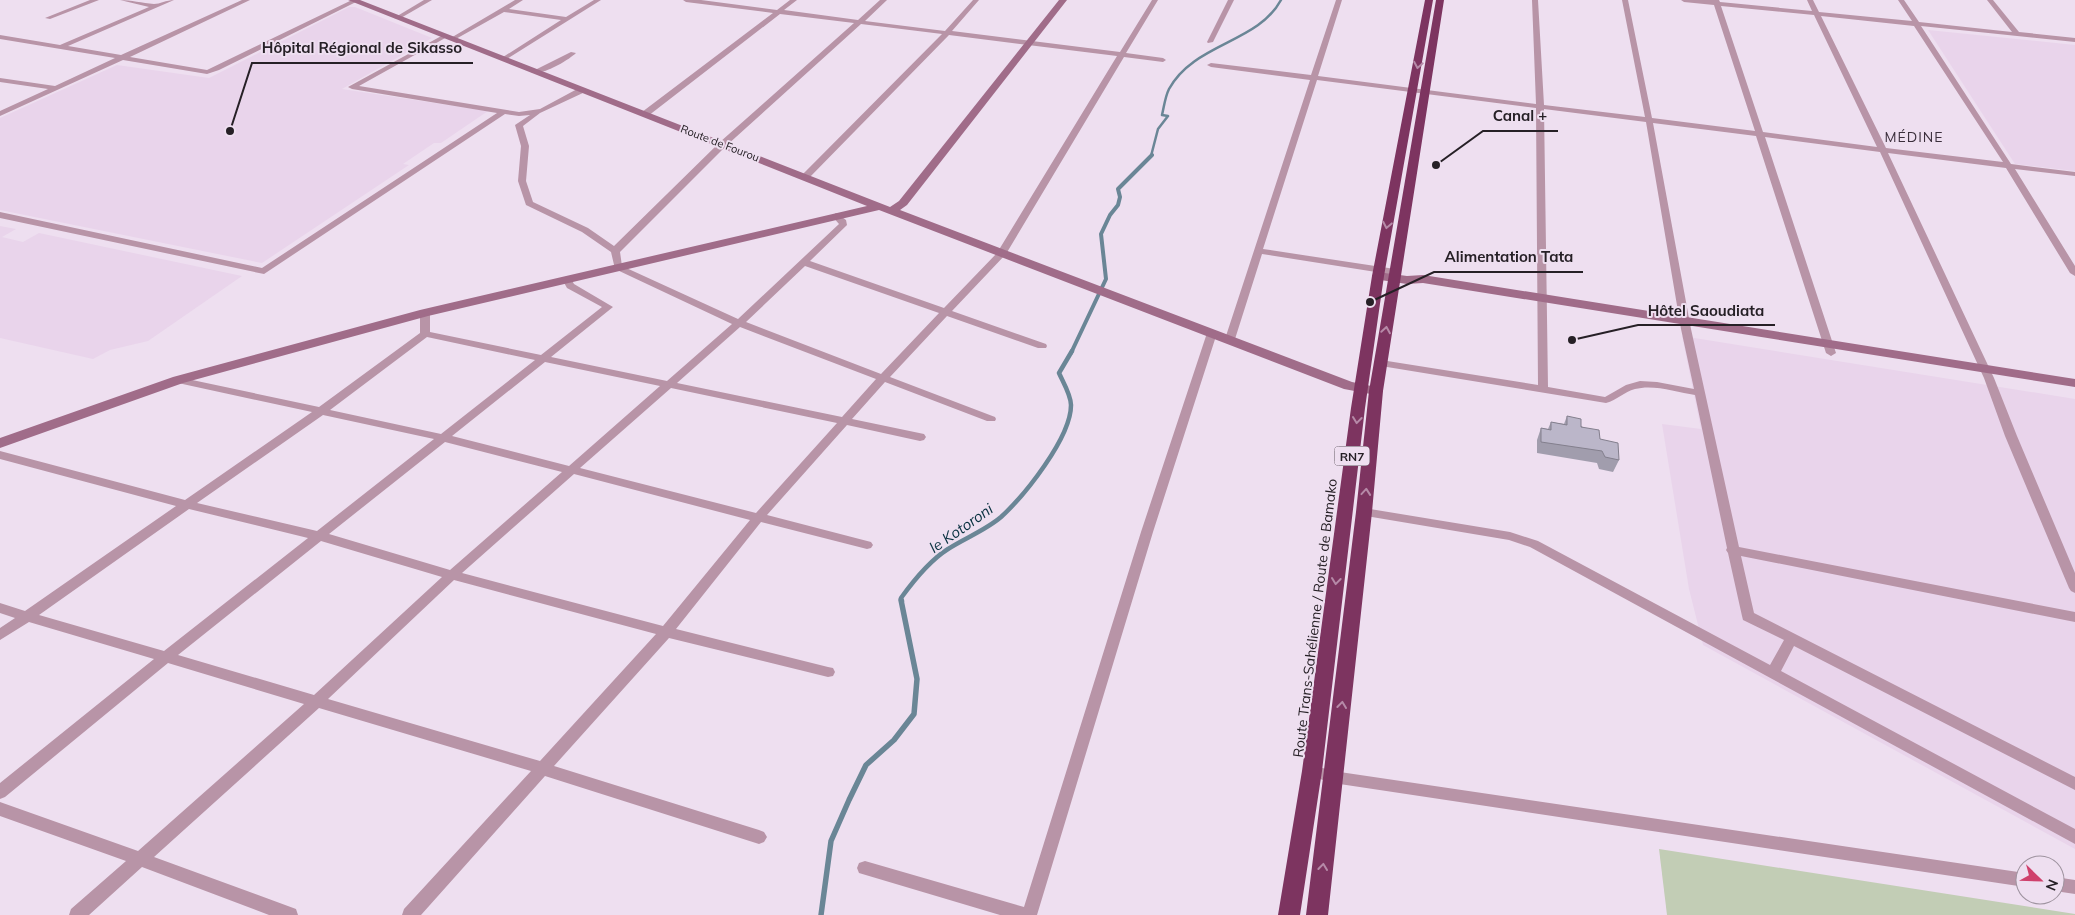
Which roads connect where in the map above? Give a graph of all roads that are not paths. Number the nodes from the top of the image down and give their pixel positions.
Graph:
1 (96, 0) edge
2 (123, 0) edge
3 (171, 0) edge
4 (247, 0) edge
5 (428, 0) edge
6 (520, 0) edge
7 (598, 0) edge
8 (686, 0) edge
9 (794, 0) edge
10 (884, 0) edge
11 (976, 0) edge
12 (1062, 0) edge
13 (1155, 0) edge
14 (1231, 0) edge
15 (1339, 0) edge
16 (1429, 0) edge
17 (1440, 0) edge
18 (1535, 0) edge
19 (1625, 0) edge
20 (1684, 0) edge
21 (1810, 0) edge
22 (1901, 0) edge
23 (1990, 0) edge
24 (354, 1) edge
25 (702, 1) edge
26 (1716, 2) edge
27 (155, 6) junction
28 (502, 10) junction
29 (779, 12) junction
30 (1817, 14) junction
31 (48, 18) dead end
32 (397, 18) junction
33 (568, 18) junction
34 (860, 22) junction
35 (1918, 24) junction
36 (947, 33) junction
37 (2017, 34) junction
38 (0, 37) edge
39 (448, 37) junction
40 (2075, 40) edge
41 (1210, 42) dead end
42 (1028, 44) junction
43 (61, 47) junction
44 (573, 53) dead end
45 (1121, 55) junction
46 (122, 58) junction
47 (503, 59) junction
48 (1163, 60) dead end
49 (1211, 65) dead end
50 (535, 72) junction
51 (1314, 79) junction
52 (0, 80) edge
53 (56, 88) junction
54 (582, 90) junction
55 (1419, 92) junction
56 (1540, 108) junction
57 (505, 111) junction
58 (542, 111) junction
59 (0, 114) edge
60 (645, 114) junction
61 (1649, 120) junction
62 (1760, 135) junction
63 (724, 144) junction
64 (1883, 150) junction
65 (2009, 166) junction
66 (2075, 174) edge
67 (806, 176) junction
68 (887, 208) junction
69 (0, 215) edge
70 (836, 216) junction
71 (615, 251) junction
72 (1258, 251) junction
73 (1001, 254) junction
74 (804, 262) junction
75 (618, 267) junction
76 (2075, 272) edge
77 (1378, 273) junction
78 (1399, 277) junction
79 (567, 279) junction
80 (1541, 302) junction
81 (945, 312) junction
82 (426, 313) junction
83 (739, 323) junction
84 (1685, 325) junction
85 (1212, 333) junction
86 (425, 334) junction
87 (1230, 339) junction
88 (1042, 346) dead end
89 (1830, 348) junction
90 (542, 359) junction
91 (1381, 362) junction
92 (1986, 373) junction
93 (882, 379) junction
94 (178, 380) junction
95 (667, 384) junction
96 (2075, 384) edge
97 (1369, 390) junction
98 (1542, 390) junction
99 (2075, 392) edge
100 (1700, 393) junction
101 (321, 411) junction
102 (991, 419) dead end
103 (845, 422) junction
104 (920, 437) dead end
105 (445, 438) junction
106 (0, 443) edge
107 (0, 455) edge
108 (570, 471) junction
109 (188, 504) junction
110 (1364, 512) junction
111 (758, 518) junction
112 (320, 536) junction
113 (867, 545) dead end
114 (1732, 550) junction
115 (452, 575) junction
116 (2075, 588) edge
117 (0, 608) edge
118 (28, 616) junction
119 (2075, 617) edge
120 (666, 632) junction
121 (0, 635) edge
122 (1791, 639) junction
123 (166, 656) junction
124 (828, 672) dead end
125 (1773, 673) junction
126 (316, 702) junction
127 (544, 769) junction
128 (1312, 771) junction
129 (1333, 777) junction
130 (2075, 784) edge
131 (0, 792) edge
132 (0, 809) edge
133 (759, 837) dead end
134 (2075, 837) edge
135 (140, 859) junction
136 (865, 868) dead end
137 (2015, 879) edge
138 (77, 915) edge
139 (290, 915) edge
140 (410, 915) edge
141 (1028, 915) edge
142 (1289, 915) edge
143 (1317, 915) edge

1 - 31 street
2 - 27 street
3 - 27 street
4 - 46 street
5 - 32 street
6 - 28 street
7 - 33 street
8 - 25 street
9 - 29 street
10 - 34 street
11 - 36 street
12 - 42 street
13 - 45 street
14 - 41 street
15 - 51 street
16 -> 55 highway, Route Trans-Sahélienne / Route de Bamako / RN7
17 - 55 highway, Route Trans-Sahélienne / Route de Bamako / RN7
18 - 56 street
19 - 61 street
20 - 26 street
21 - 30 street
22 - 35 street
23 - 37 street
24 - 32 street, Route de Fourou
24 - 46 street
25 - 29 street
26 - 30 street
26 - 62 street
27 - 43 street
28 - 33 street
28 - 39 street
29 - 34 street
29 - 60 street
30 - 35 street
30 - 64 street
32 - 39 street, Route de Fourou
33 - 47 street
34 - 36 street
34 - 63 street
35 - 37 street
35 - 65 street
36 - 42 street
36 - 67 street
37 - 40 street
38 - 43 street
39 - 47 street, Route de Fourou
39 - 57 street
42 - 45 street
42 - 68 street
43 - 46 street
44 - 50 street
45 - 48 street
45 - 73 street
46 - 53 street
47 - 50 street, Route de Fourou
49 - 51 street
50 - 54 street, Route de Fourou
51 - 55 street
51 - 72 street
52 - 53 street
53 - 59 street
54 - 58 street
54 - 60 street, Route de Fourou
55 - 56 street
55 -> 77 highway, Route Trans-Sahélienne / Route de Bamako / RN7
55 - 78 highway, Route Trans-Sahélienne / Route de Bamako / RN7
56 - 61 street
56 - 80 street
57 - 58 street
57 - 69 street
58 - 71 street
60 - 63 street, Route de Fourou
61 - 62 street
61 - 84 street
62 - 64 street
62 - 89 street
63 - 67 street, Route de Fourou
63 - 71 street
64 - 65 street
64 - 92 street
65 - 66 street
65 - 76 street
67 - 68 street, Route de Fourou
68 - 70 street
68 - 73 street, Route de Fourou
70 - 74 street
70 - 75 street
71 - 75 street
72 - 77 street
72 - 87 street
73 - 81 street
73 - 85 street, Route de Fourou
74 - 81 street
74 - 83 street
75 - 79 street
75 - 83 street
77 - 78 street
77 - 97 highway, Route Trans-Sahélienne / Route de Bamako / RN7
78 - 80 street
91 -> 78 highway, Route Trans-Sahélienne / Route de Bamako / RN7
79 - 82 street
79 - 90 street
80 - 84 street
80 - 98 street
81 - 88 street
81 - 93 street
82 - 86 street
82 - 94 street
83 - 93 street
83 - 95 street
84 - 89 street
84 - 100 street
85 - 87 street, Route de Fourou
85 - 141 street
86 - 90 street
86 - 101 street
87 - 97 street, Route de Fourou
89 - 92 street
90 - 95 street
90 - 105 street
91 - 97 highway, Route Trans-Sahélienne / Route de Bamako / RN7
91 - 98 street
92 - 96 street
92 - 99 street
92 - 116 street
93 - 102 street
93 - 103 street
94 - 101 street
94 - 106 street
95 - 103 street
95 - 108 street
110 -> 97 highway, Route Trans-Sahélienne / Route de Bamako / RN7
97 -> 128 highway, Route Trans-Sahélienne / Route de Bamako / RN7
98 - 100 street
100 - 114 street
101 - 105 street
101 - 109 street
103 - 104 street
103 - 111 street
105 - 108 street
105 - 112 street
107 - 109 street
108 - 111 street
108 - 115 street
109 - 112 street
109 - 118 street
110 - 125 street
129 -> 110 highway, Route Trans-Sahélienne / Route de Bamako / RN7
111 - 113 street
111 - 120 street
112 - 115 street
112 - 123 street
114 - 119 street
114 - 122 street
115 - 120 street
115 - 126 street
117 - 118 street
118 - 121 street
118 - 123 street
120 - 124 street
120 - 127 street
122 - 125 street
122 - 130 street
123 - 126 street
123 - 131 street
125 - 134 street
126 - 127 street
126 - 135 street
127 - 133 street
127 - 140 street
128 - 129 street
128 - 142 highway, Route Trans-Sahélienne / Route de Bamako / RN7
129 - 137 street
143 -> 129 highway, Route Trans-Sahélienne / Route de Bamako / RN7
132 - 135 street
135 - 138 street
135 - 139 street
136 - 141 street

